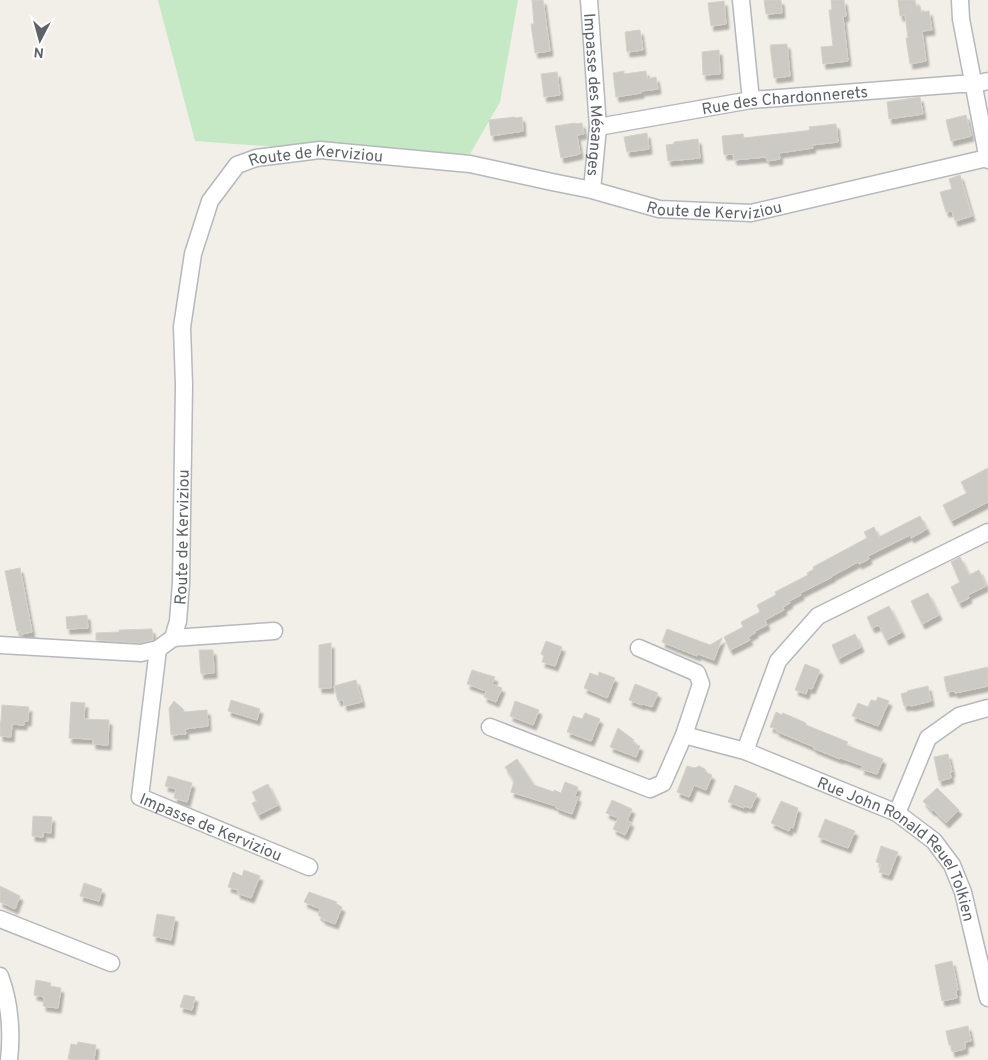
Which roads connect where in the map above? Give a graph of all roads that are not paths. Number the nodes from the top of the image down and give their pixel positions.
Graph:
1 (589, 0) edge
2 (741, 0) edge
3 (960, 0) edge
4 (981, 82) edge
5 (751, 100) junction
6 (598, 127) junction
7 (988, 159) edge
8 (592, 190) junction
9 (988, 532) edge
10 (274, 631) dead end
11 (172, 638) junction
12 (0, 645) edge
13 (639, 648) dead end
14 (158, 650) junction
15 (988, 708) edge
16 (490, 727) dead end
17 (684, 735) junction
18 (745, 751) junction
19 (897, 814) junction
20 (309, 867) dead end
21 (0, 919) edge
22 (111, 962) dead end
23 (0, 976) edge
24 (988, 998) edge
25 (9, 1060) edge

1 - 6 street, Impasse des Mésanges
2 - 5 street
3 - 4 street
4 - 5 street, Rue des Chardonnerets
4 - 7 street
5 - 6 street, Rue des Chardonnerets
6 - 8 street, Impasse des Mésanges
7 - 8 street, Route de Kerviziou
8 - 11 street, Route de Kerviziou
9 - 18 street
10 - 11 street
11 - 14 street
12 - 14 street
13 - 17 street
14 - 20 street, Impasse de Kerviziou
15 - 19 street
16 - 17 street
17 - 18 street, Rue John Ronald Reuel Tolkien
18 - 19 street, Rue John Ronald Reuel Tolkien
19 - 24 street, Rue John Ronald Reuel Tolkien
21 - 22 street
23 - 25 street

